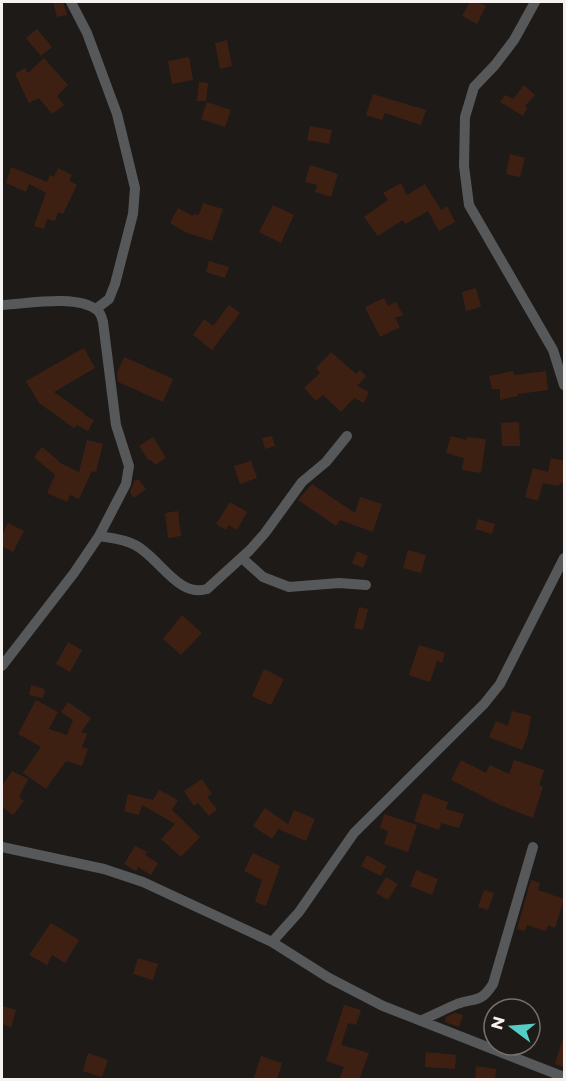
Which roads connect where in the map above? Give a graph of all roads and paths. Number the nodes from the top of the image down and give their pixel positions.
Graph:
1 (71, 2) edge
2 (535, 2) edge
3 (2, 305) edge
4 (96, 309) junction
5 (564, 385) edge
6 (347, 436) dead end
7 (99, 536) junction
8 (242, 558) junction
9 (564, 558) edge
10 (366, 585) dead end
11 (2, 666) edge
12 (533, 847) dead end
13 (2, 848) edge
14 (272, 942) junction
15 (422, 1020) junction
16 (564, 1077) edge

1 - 4 street
2 - 5 street
3 - 4 street
4 - 7 street
6 - 8 street
7 - 8 street
7 - 11 street
8 - 10 street
9 - 14 street
12 - 15 street
13 - 14 street
14 - 15 street
15 - 16 street

